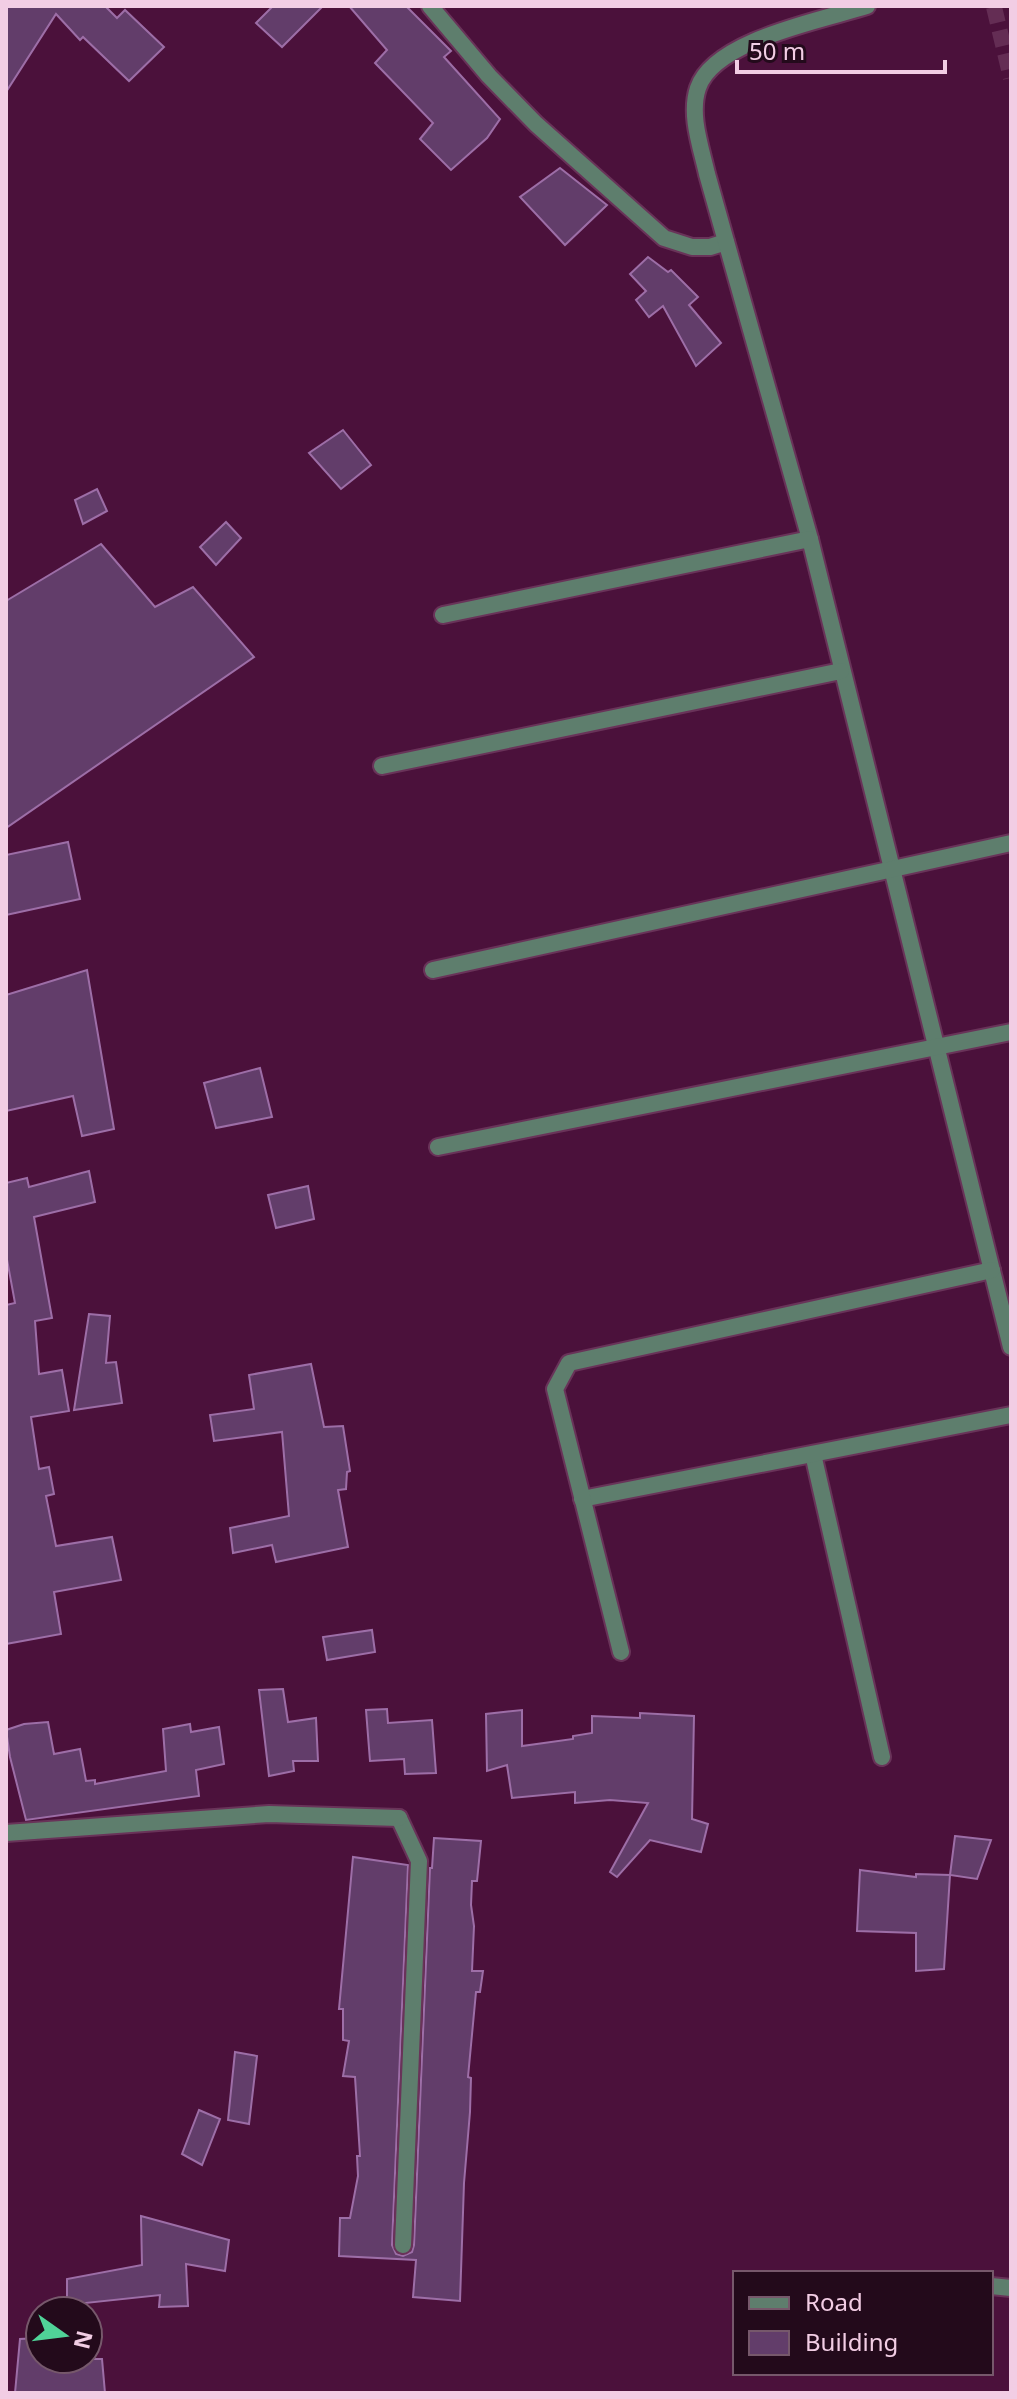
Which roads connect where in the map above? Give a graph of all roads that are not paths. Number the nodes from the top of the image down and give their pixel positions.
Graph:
1 (430, 6) edge
2 (867, 6) edge
3 (726, 242) junction
4 (810, 539) junction
5 (443, 615) dead end
6 (841, 671) junction
7 (382, 766) dead end
8 (1011, 843) edge
9 (894, 869) junction
10 (433, 970) dead end
11 (1011, 1032) edge
12 (937, 1047) junction
13 (438, 1147) dead end
14 (992, 1270) junction
15 (1011, 1347) edge
16 (1011, 1415) edge
17 (813, 1454) junction
18 (582, 1499) junction
19 (621, 1652) dead end
20 (882, 1757) dead end
21 (6, 1833) edge
22 (403, 2245) dead end

1 - 3 street
2 - 3 street
3 - 4 street
4 - 5 street
4 - 6 street
6 - 7 street
6 - 9 street
8 - 9 street
9 - 10 street
9 - 12 street
11 - 12 street
12 - 13 street
12 - 14 street
14 - 15 street
14 - 18 street
16 - 17 street
17 - 18 street
17 - 20 street
18 - 19 street
21 - 22 street

